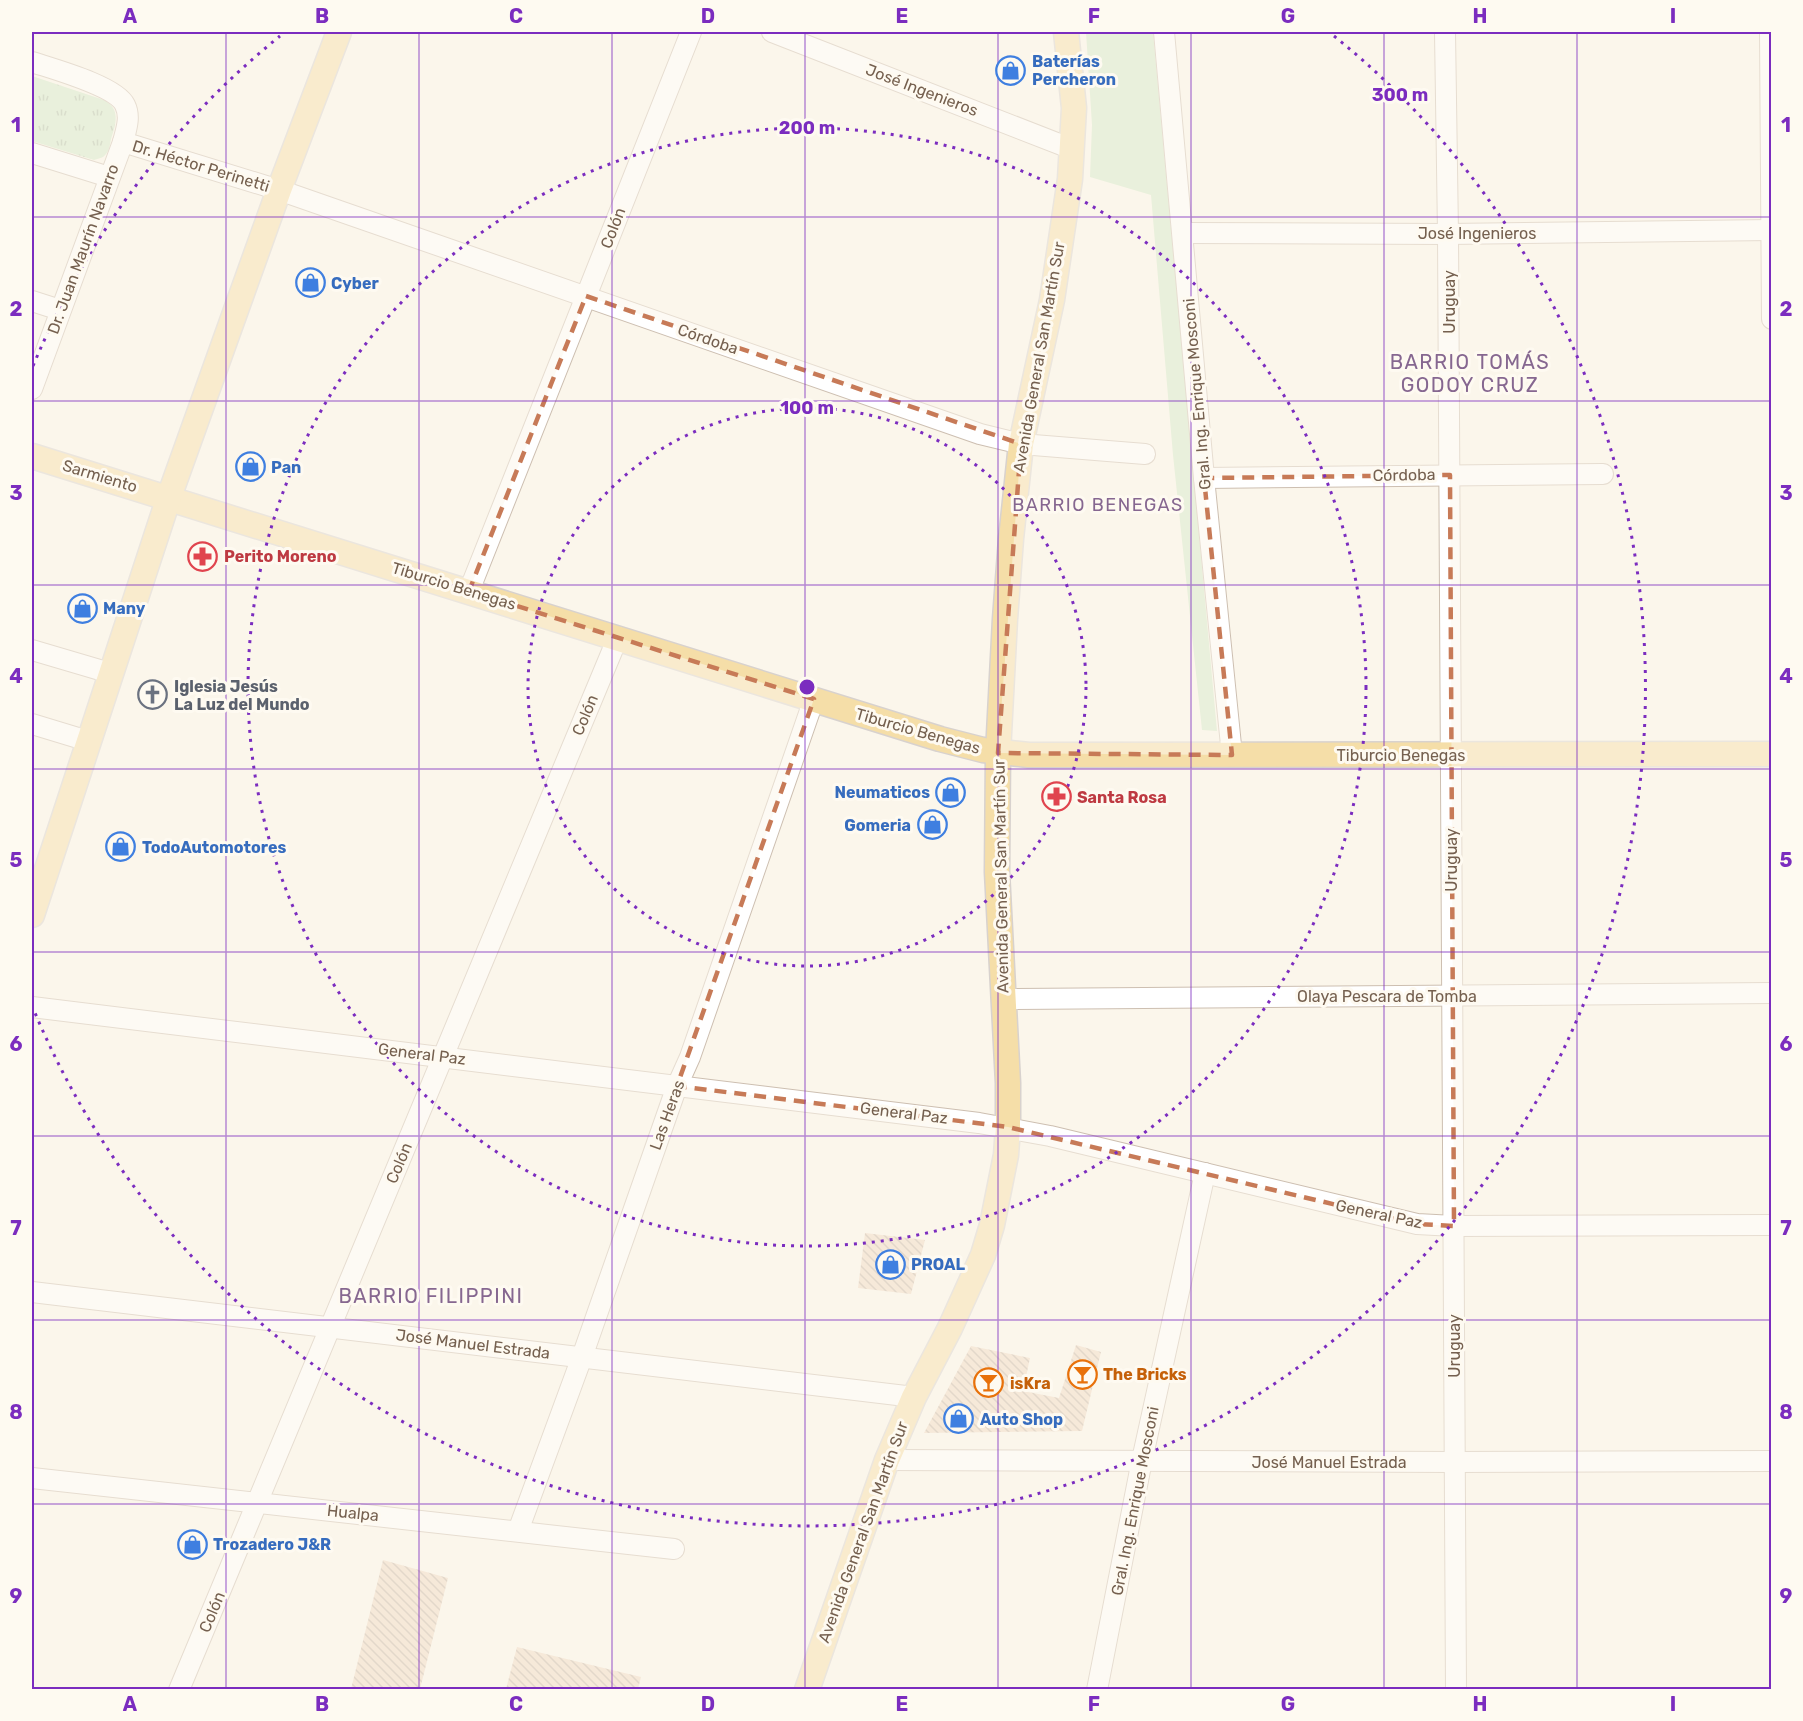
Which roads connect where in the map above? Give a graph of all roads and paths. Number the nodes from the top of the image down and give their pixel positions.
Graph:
1 (339, 32) edge
2 (691, 32) edge
3 (772, 32) edge
4 (1066, 32) edge
5 (1164, 32) edge
6 (1445, 32) edge
7 (1770, 32) edge
8 (32, 62) edge
9 (123, 142) junction
10 (1072, 148) junction
11 (32, 153) edge
12 (109, 177) junction
13 (279, 190) junction
14 (1771, 230) edge
15 (1183, 234) junction
16 (1448, 234) junction
17 (586, 296) junction
18 (32, 301) edge
19 (60, 310) junction
20 (1772, 319) edge
21 (32, 389) edge
22 (1022, 444) junction
23 (1145, 454) dead end
24 (32, 456) edge
25 (1603, 474) dead end
26 (1450, 475) junction
27 (1204, 478) junction
28 (168, 497) junction
29 (470, 591) junction
30 (618, 637) junction
31 (32, 650) edge
32 (110, 673) junction
33 (814, 699) junction
34 (32, 724) edge
35 (88, 741) junction
36 (998, 753) junction
37 (1772, 754) edge
38 (1232, 755) junction
39 (1451, 755) junction
40 (32, 915) edge
41 (1772, 993) edge
42 (1452, 996) junction
43 (1003, 999) junction
44 (32, 1007) edge
45 (444, 1057) junction
46 (676, 1086) junction
47 (1008, 1127) junction
48 (1206, 1173) junction
49 (1772, 1225) edge
50 (1454, 1226) junction
51 (32, 1292) edge
52 (330, 1327) junction
53 (582, 1357) junction
54 (914, 1396) junction
55 (887, 1460) junction
56 (1142, 1460) junction
57 (1772, 1461) edge
58 (1454, 1462) junction
59 (32, 1478) edge
60 (258, 1502) junction
61 (518, 1531) junction
62 (674, 1549) dead end
63 (179, 1689) edge
64 (807, 1689) edge
65 (1097, 1689) edge
66 (1456, 1689) edge

1 - 13 main road
2 - 17 street, Colón
3 - 10 street, José Ingenieros
4 - 10 main road, Avenida General San Martín Sur
5 - 15 street, Gral. Ing. Enrique Mosconi
6 - 16 street, Uruguay
7 - 14 street
8 - 9 street, Dr. Juan Maurín Navarro
9 - 12 street, Dr. Juan Maurín Navarro
9 - 13 street, Dr. Héctor Perinetti
10 - 22 main road, Avenida General San Martín Sur
11 - 12 street
12 - 19 street, Dr. Juan Maurín Navarro
13 - 17 street, Córdoba
13 - 28 main road
14 - 16 street, José Ingenieros
14 - 20 street
15 - 16 street, José Ingenieros
15 - 27 street, Gral. Ing. Enrique Mosconi
16 - 26 street, Uruguay
17 - 22 street, Córdoba
17 - 29 street, Colón
18 - 19 street
19 - 21 street, Dr. Juan Maurín Navarro
22 - 23 street, Córdoba
22 - 36 main road, Avenida General San Martín Sur
24 - 28 main road, Sarmiento
25 - 26 street, Córdoba
26 - 27 street, Córdoba
26 - 39 street, Uruguay
27 - 38 street, Gral. Ing. Enrique Mosconi
28 - 29 main road, Tiburcio Benegas
28 - 32 main road
29 - 30 main road, Tiburcio Benegas
30 - 33 main road, Tiburcio Benegas
30 - 45 street, Colón
31 - 32 street
32 - 35 main road
33 - 36 main road, Tiburcio Benegas
33 - 46 street, Las Heras
34 - 35 street
35 - 40 main road
36 - 38 main road, Tiburcio Benegas
36 - 43 main road, Avenida General San Martín Sur
37 - 39 main road, Tiburcio Benegas
38 - 39 main road, Tiburcio Benegas
39 - 42 street, Uruguay
41 - 42 street, Olaya Pescara de Tomba
42 - 43 street, Olaya Pescara de Tomba
42 - 50 street, Uruguay
43 - 47 main road, Avenida General San Martín Sur
44 - 45 street, General Paz
45 - 46 street, General Paz
45 - 52 street, Colón
46 - 47 street, General Paz
46 - 53 street, Las Heras
47 - 48 street, General Paz
47 - 54 main road, Avenida General San Martín Sur
48 - 50 street, General Paz
48 - 56 street, Gral. Ing. Enrique Mosconi
49 - 50 street, General Paz
50 - 58 street, Uruguay
51 - 52 street, José Manuel Estrada
52 - 53 street, José Manuel Estrada
52 - 60 street, Colón
53 - 54 street, José Manuel Estrada
53 - 61 street, Las Heras
54 - 55 main road, Avenida General San Martín Sur
55 - 56 street, José Manuel Estrada
55 - 64 main road, Avenida General San Martín Sur
56 - 58 street, José Manuel Estrada
56 - 65 street, Gral. Ing. Enrique Mosconi
57 - 58 street, José Manuel Estrada
58 - 66 street, Uruguay
59 - 60 street, Hualpa
60 - 61 street, Hualpa
60 - 63 street, Colón
61 - 62 street, Hualpa

